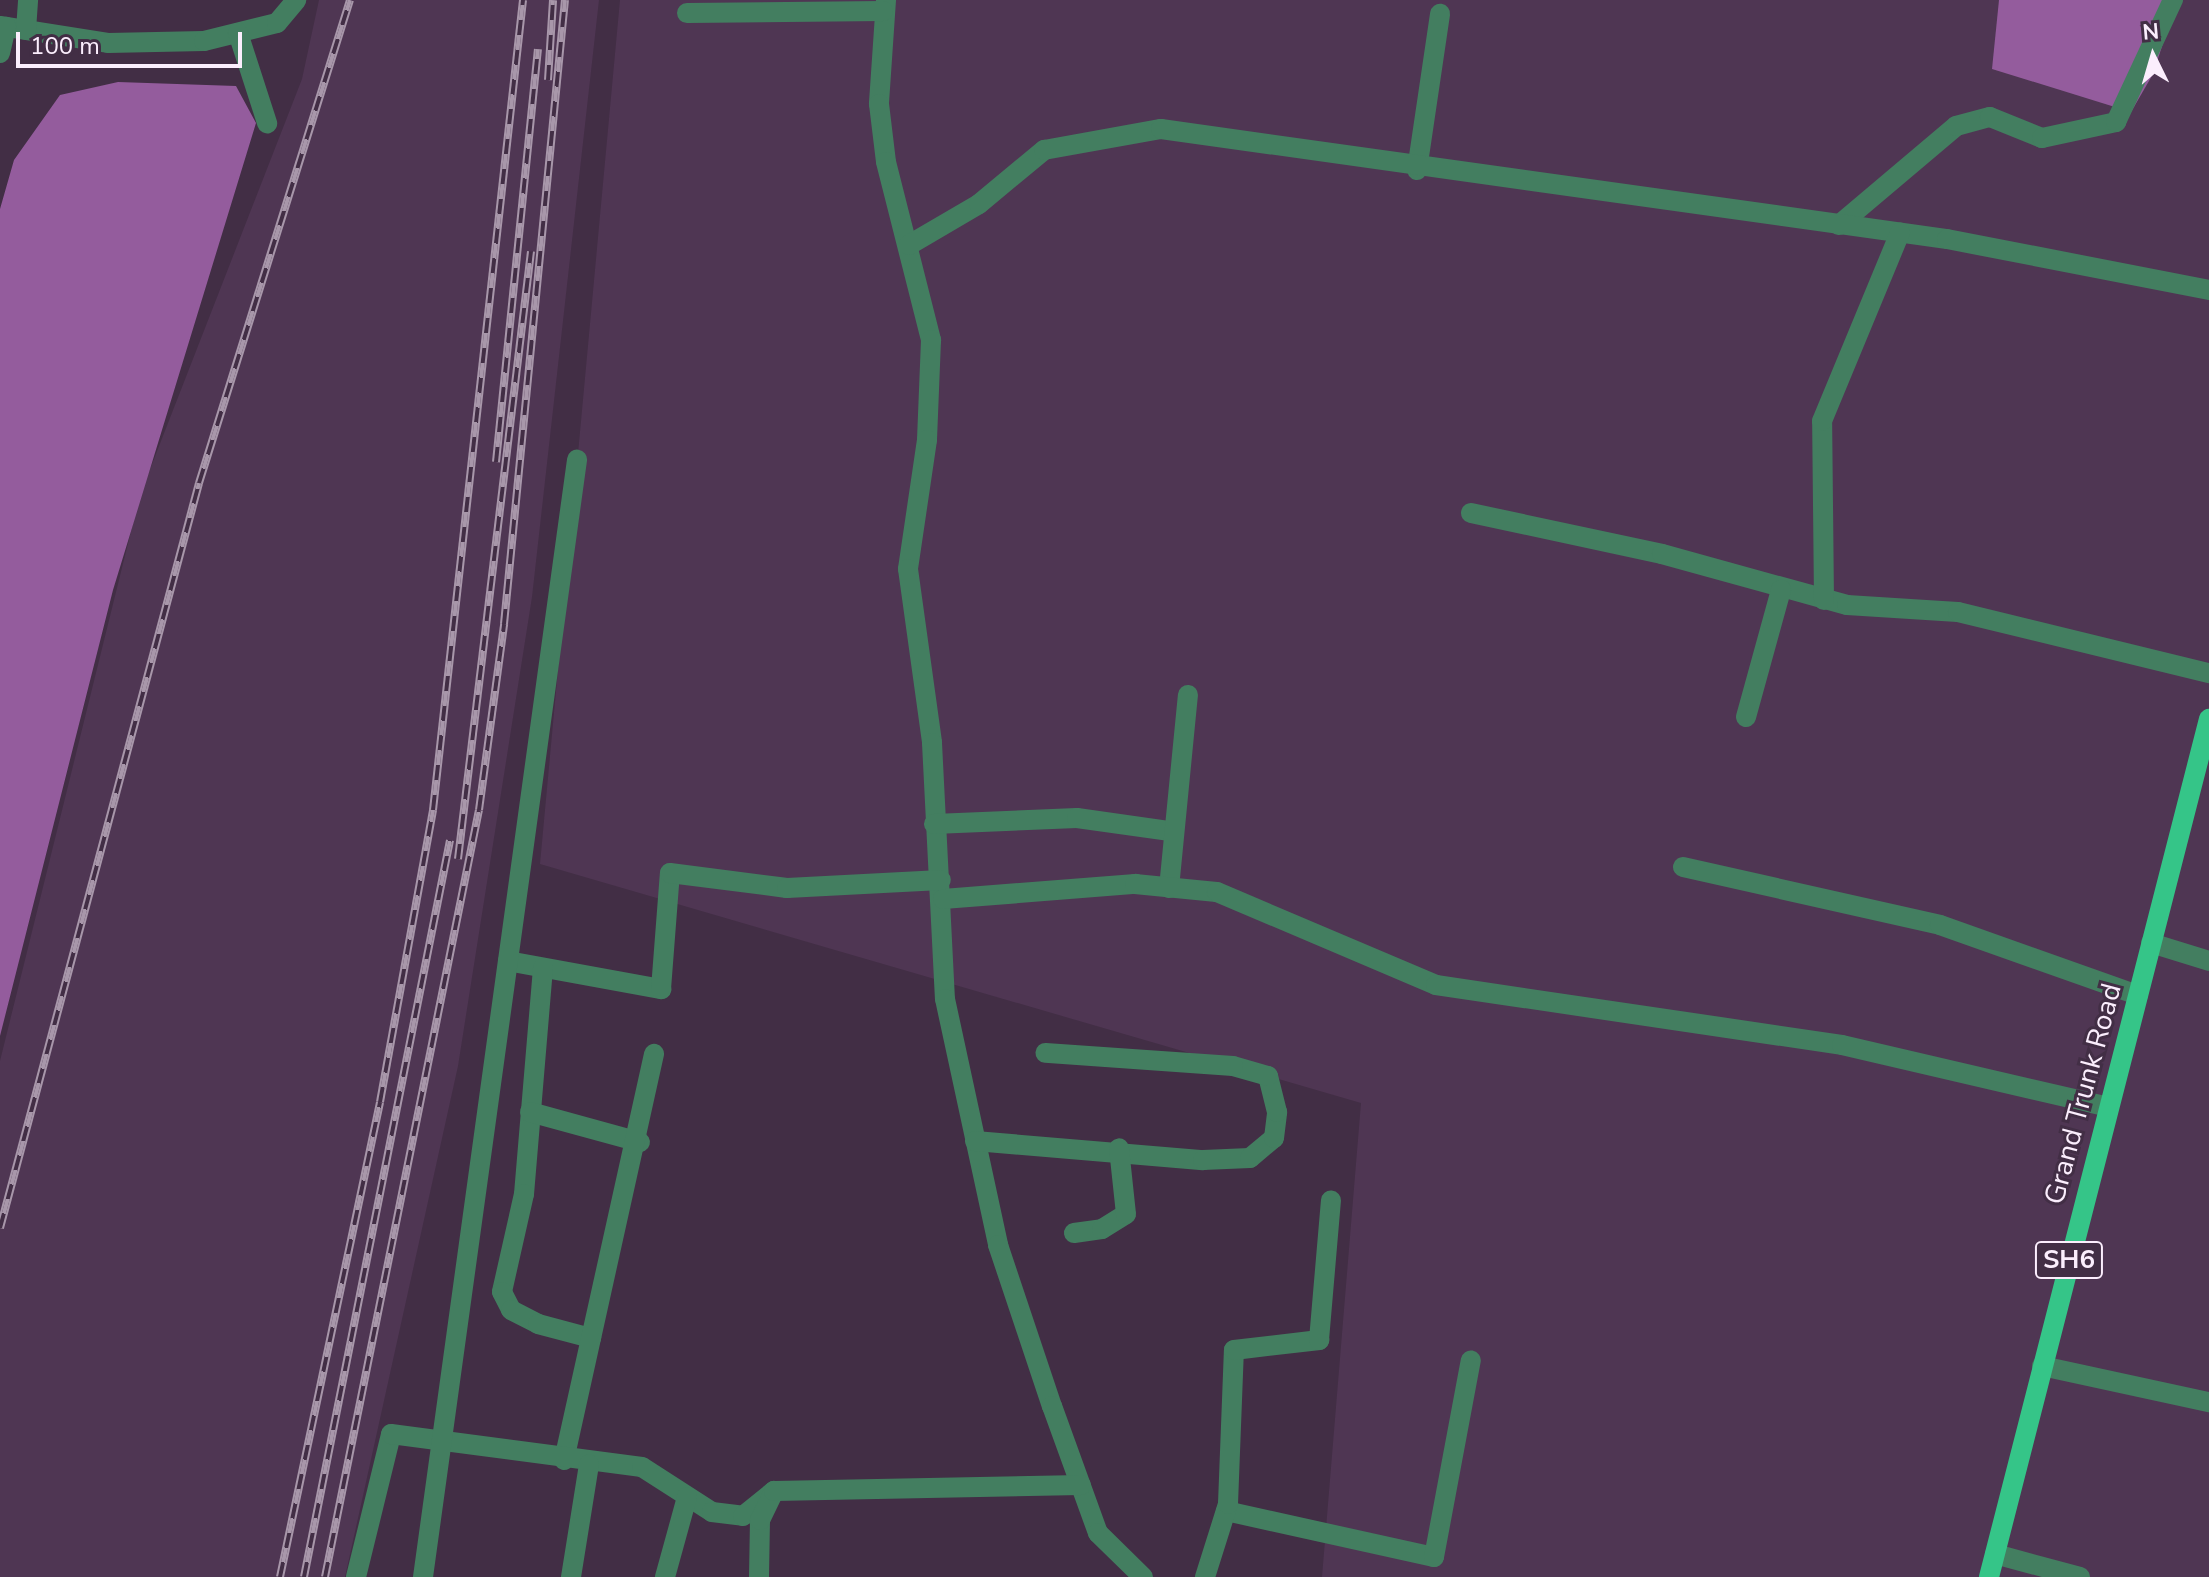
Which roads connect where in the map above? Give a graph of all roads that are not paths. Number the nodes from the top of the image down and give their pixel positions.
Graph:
1 (28, 0) edge
2 (296, 0) edge
3 (2173, 0) edge
4 (884, 5) edge
5 (687, 13) dead end
6 (1440, 14) dead end
7 (11, 27) edge
8 (238, 33) junction
9 (0, 53) edge
10 (267, 123) dead end
11 (1417, 170) junction
12 (1839, 225) junction
13 (1900, 233) junction
14 (909, 245) junction
15 (2209, 290) edge
16 (577, 460) dead end
17 (1471, 513) dead end
18 (1781, 590) junction
19 (1824, 600) junction
20 (2209, 673) edge
21 (1188, 695) dead end
22 (1746, 717) dead end
23 (2209, 719) edge
24 (934, 824) junction
25 (1170, 831) junction
26 (1683, 867) dead end
27 (1169, 888) junction
28 (942, 889) junction
29 (2151, 943) junction
30 (508, 961) junction
31 (2209, 961) edge
32 (543, 968) junction
33 (2138, 995) junction
34 (1045, 1053) dead end
35 (654, 1054) dead end
36 (2109, 1107) junction
37 (530, 1112) junction
38 (975, 1141) junction
39 (640, 1142) junction
40 (1119, 1148) junction
41 (1331, 1201) dead end
42 (1074, 1233) dead end
43 (591, 1338) junction
44 (1471, 1360) dead end
45 (2042, 1366) junction
46 (2209, 1402) edge
47 (442, 1443) junction
48 (564, 1460) junction
49 (589, 1464) junction
50 (1081, 1485) junction
51 (774, 1491) junction
52 (687, 1497) junction
53 (1226, 1511) junction
54 (1995, 1554) junction
55 (356, 1577) edge
56 (423, 1577) edge
57 (571, 1577) edge
58 (665, 1577) edge
59 (759, 1577) edge
60 (1143, 1577) edge
61 (1205, 1577) edge
62 (1989, 1577) edge
63 (2080, 1577) edge

1 - 7 street
2 - 8 street
3 - 12 street
4 - 5 street
4 - 14 street
6 - 11 street
7 - 8 street
7 - 9 street
8 - 10 street
11 - 12 street
11 - 14 street
12 - 13 street
13 - 15 street
13 - 19 street
14 - 24 street
16 - 30 street
17 - 18 street
18 - 19 street
18 - 22 street
19 - 20 street
21 - 25 street
23 - 29 main road, Grand Trunk Road / SH6
24 - 25 street
24 - 28 street
25 - 27 street
26 - 33 street
27 - 28 street
27 - 36 street
28 - 32 street
28 - 38 street
29 - 31 street
29 - 33 main road, Grand Trunk Road / SH6
30 - 32 street
30 - 47 street
32 - 37 street
33 - 36 main road, Grand Trunk Road / SH6
34 - 40 street
35 - 39 street
36 - 45 main road, Grand Trunk Road / SH6
37 - 39 street
37 - 43 street
38 - 40 street
38 - 50 street
39 - 43 street
40 - 42 street
41 - 53 street
43 - 48 street
44 - 53 street
45 - 46 street
45 - 54 main road, Grand Trunk Road / SH6
47 - 48 street
47 - 55 street
47 - 56 street
48 - 49 street
49 - 52 street
49 - 57 street
50 - 51 street
50 - 60 street
51 - 52 street
51 - 59 street
52 - 58 street
53 - 61 street
54 - 62 main road, Grand Trunk Road / SH6
54 - 63 street

